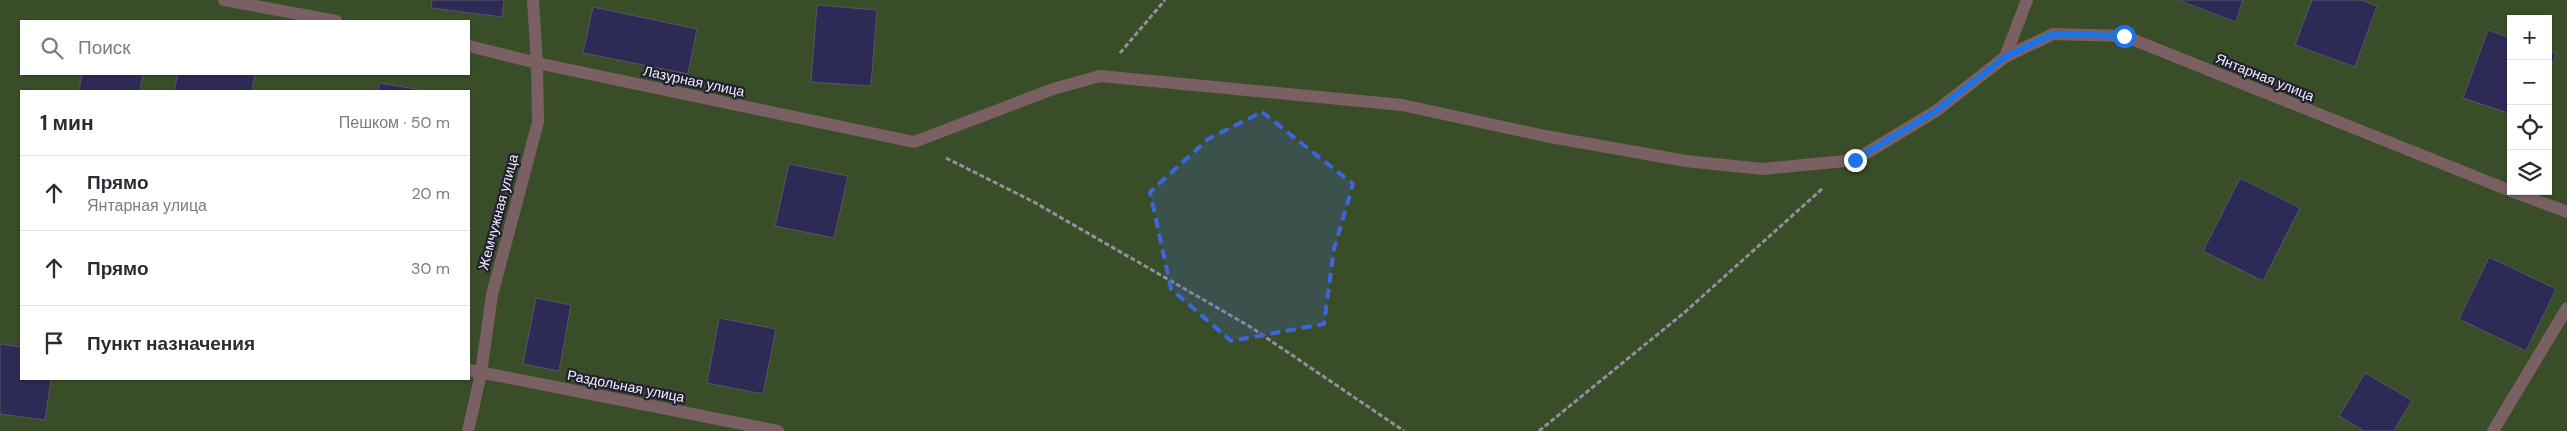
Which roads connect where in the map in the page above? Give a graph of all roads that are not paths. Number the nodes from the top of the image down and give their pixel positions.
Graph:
1 (224, 0) edge
2 (533, 0) edge
3 (2027, 0) edge
4 (331, 20) edge
5 (470, 46) edge
6 (2005, 57) junction
7 (537, 63) junction
8 (1100, 76) joint
9 (2507, 189) edge
10 (2522, 195) edge
11 (2567, 212) edge
12 (2567, 308) edge
13 (475, 372) edge
14 (468, 431) edge
15 (778, 431) edge
16 (2493, 431) edge

1 - 4 street
2 - 7 street, Жемчужная улица
3 - 6 street
5 - 7 street, Лазурная улица
6 - 8 street, Янтарная улица
6 - 9 street, Янтарная улица
7 - 8 street, Лазурная улица
7 - 13 street, Жемчужная улица
10 - 11 street, Янтарная улица
12 - 16 street
13 - 14 street, Жемчужная улица
13 - 15 street, Раздольная улица

